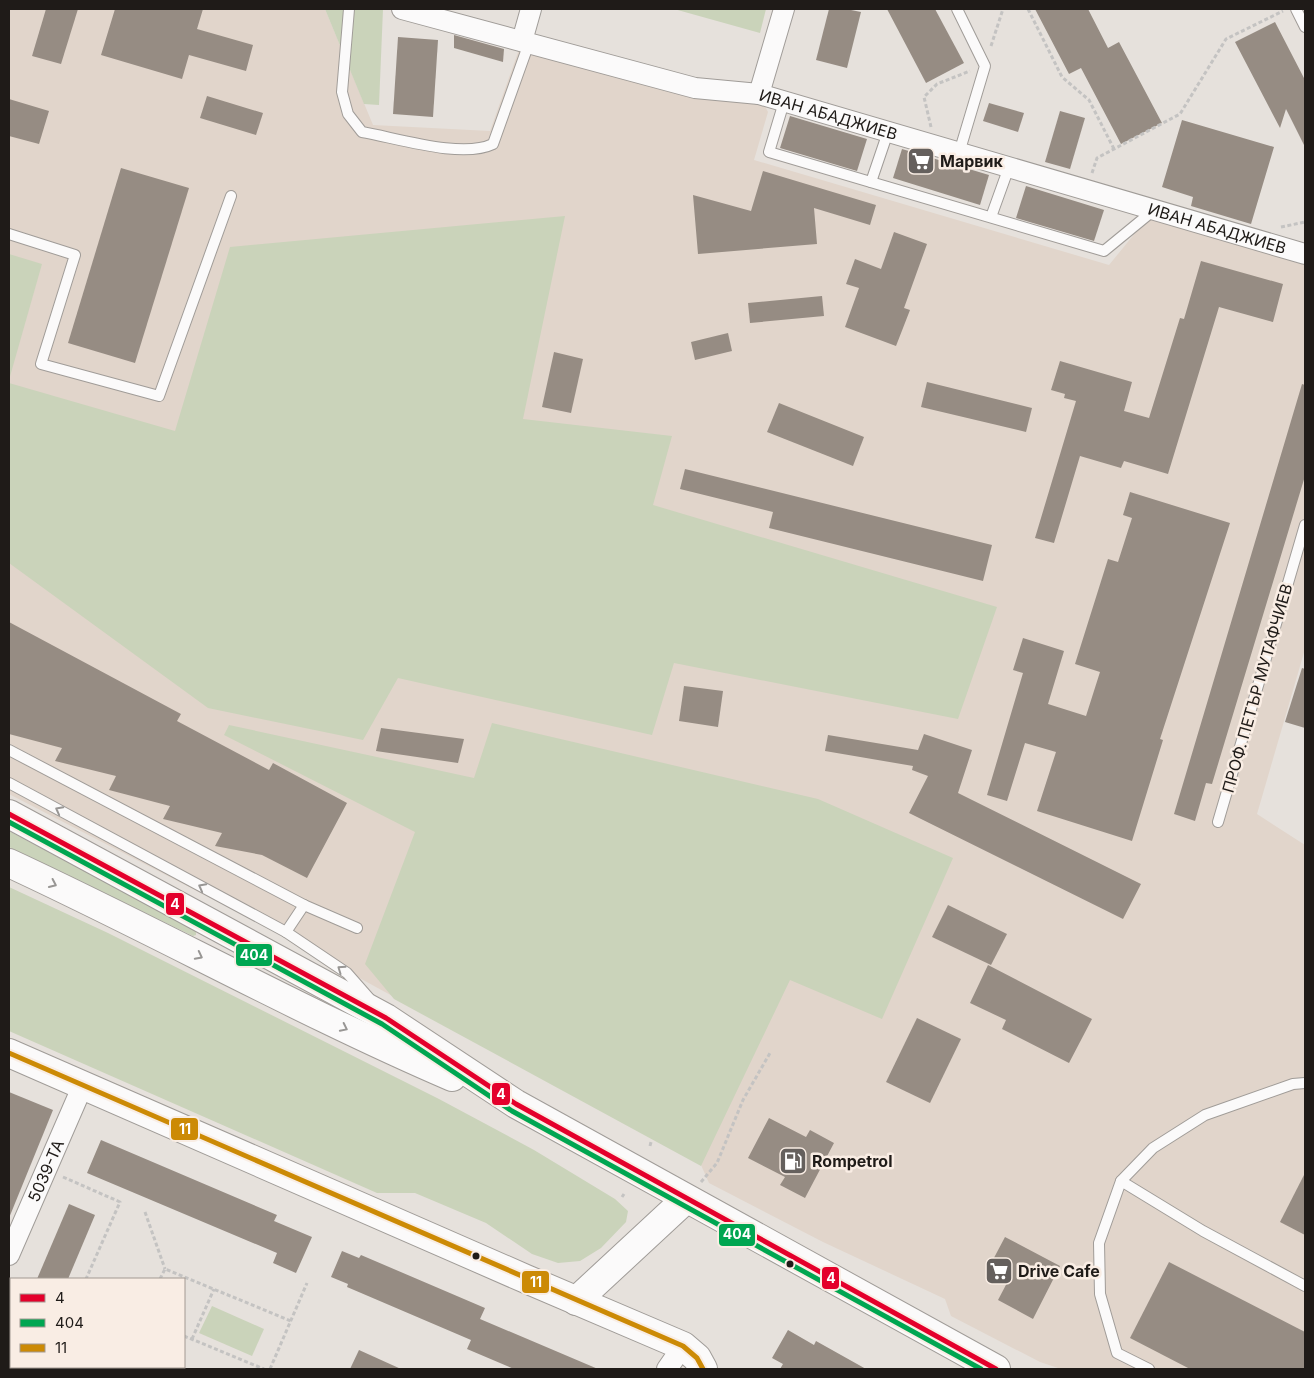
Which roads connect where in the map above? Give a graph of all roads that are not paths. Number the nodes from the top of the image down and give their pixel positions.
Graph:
1 (349, 9) edge
2 (402, 9) edge
3 (531, 9) edge
4 (784, 9) edge
5 (957, 9) edge
6 (1296, 9) edge
7 (1305, 27) edge
8 (525, 42) junction
9 (759, 94) junction
10 (784, 102) junction
11 (888, 132) junction
12 (959, 153) junction
13 (1009, 167) junction
14 (871, 182) junction
15 (230, 196) dead end
16 (1154, 210) junction
17 (990, 218) junction
18 (9, 234) edge
19 (1305, 254) edge
20 (1305, 525) edge
21 (9, 750) edge
22 (9, 783) edge
23 (9, 814) edge
24 (1218, 822) dead end
25 (9, 863) edge
26 (304, 905) junction
27 (357, 928) dead end
28 (286, 932) junction
29 (386, 1018) junction
30 (9, 1053) edge
31 (1305, 1083) edge
32 (84, 1085) junction
33 (516, 1104) junction
34 (1121, 1181) junction
35 (686, 1199) junction
36 (9, 1255) edge
37 (1305, 1286) edge
38 (576, 1301) junction
39 (683, 1346) junction
40 (667, 1369) edge
41 (703, 1369) edge
42 (996, 1369) edge
43 (1149, 1369) edge

1 - 8 lane
2 - 8 street, ИВАН АБАДЖИЕВ
3 - 8 street
4 - 9 street
5 - 12 lane
6 - 7 lane
8 - 9 street, ИВАН АБАДЖИЕВ
9 - 10 street, ИВАН АБАДЖИЕВ
10 - 11 street, ИВАН АБАДЖИЕВ
10 - 14 lane
11 - 12 street, ИВАН АБАДЖИЕВ
11 - 14 lane
12 - 13 street, ИВАН АБАДЖИЕВ
13 - 16 street, ИВАН АБАДЖИЕВ
13 - 17 lane
14 - 17 lane
15 - 18 lane
16 - 17 lane
16 - 19 street, ИВАН АБАДЖИЕВ
20 - 24 lane, ПРОФ. ПЕТЪР МУТАФЧИЕВ
21 - 26 lane
28 -> 22 lane
23 - 29 main road
25 -> 33 main road
26 - 27 lane
26 - 28 lane
29 -> 28 lane
29 - 33 main road
30 - 32 main road
31 - 34 lane
32 - 36 street, 5039-ТА
32 - 38 main road
33 - 35 main road
34 - 37 lane
34 - 43 lane
35 - 38 main road
35 - 42 main road
38 - 39 main road
39 - 40 street
39 - 41 main road

